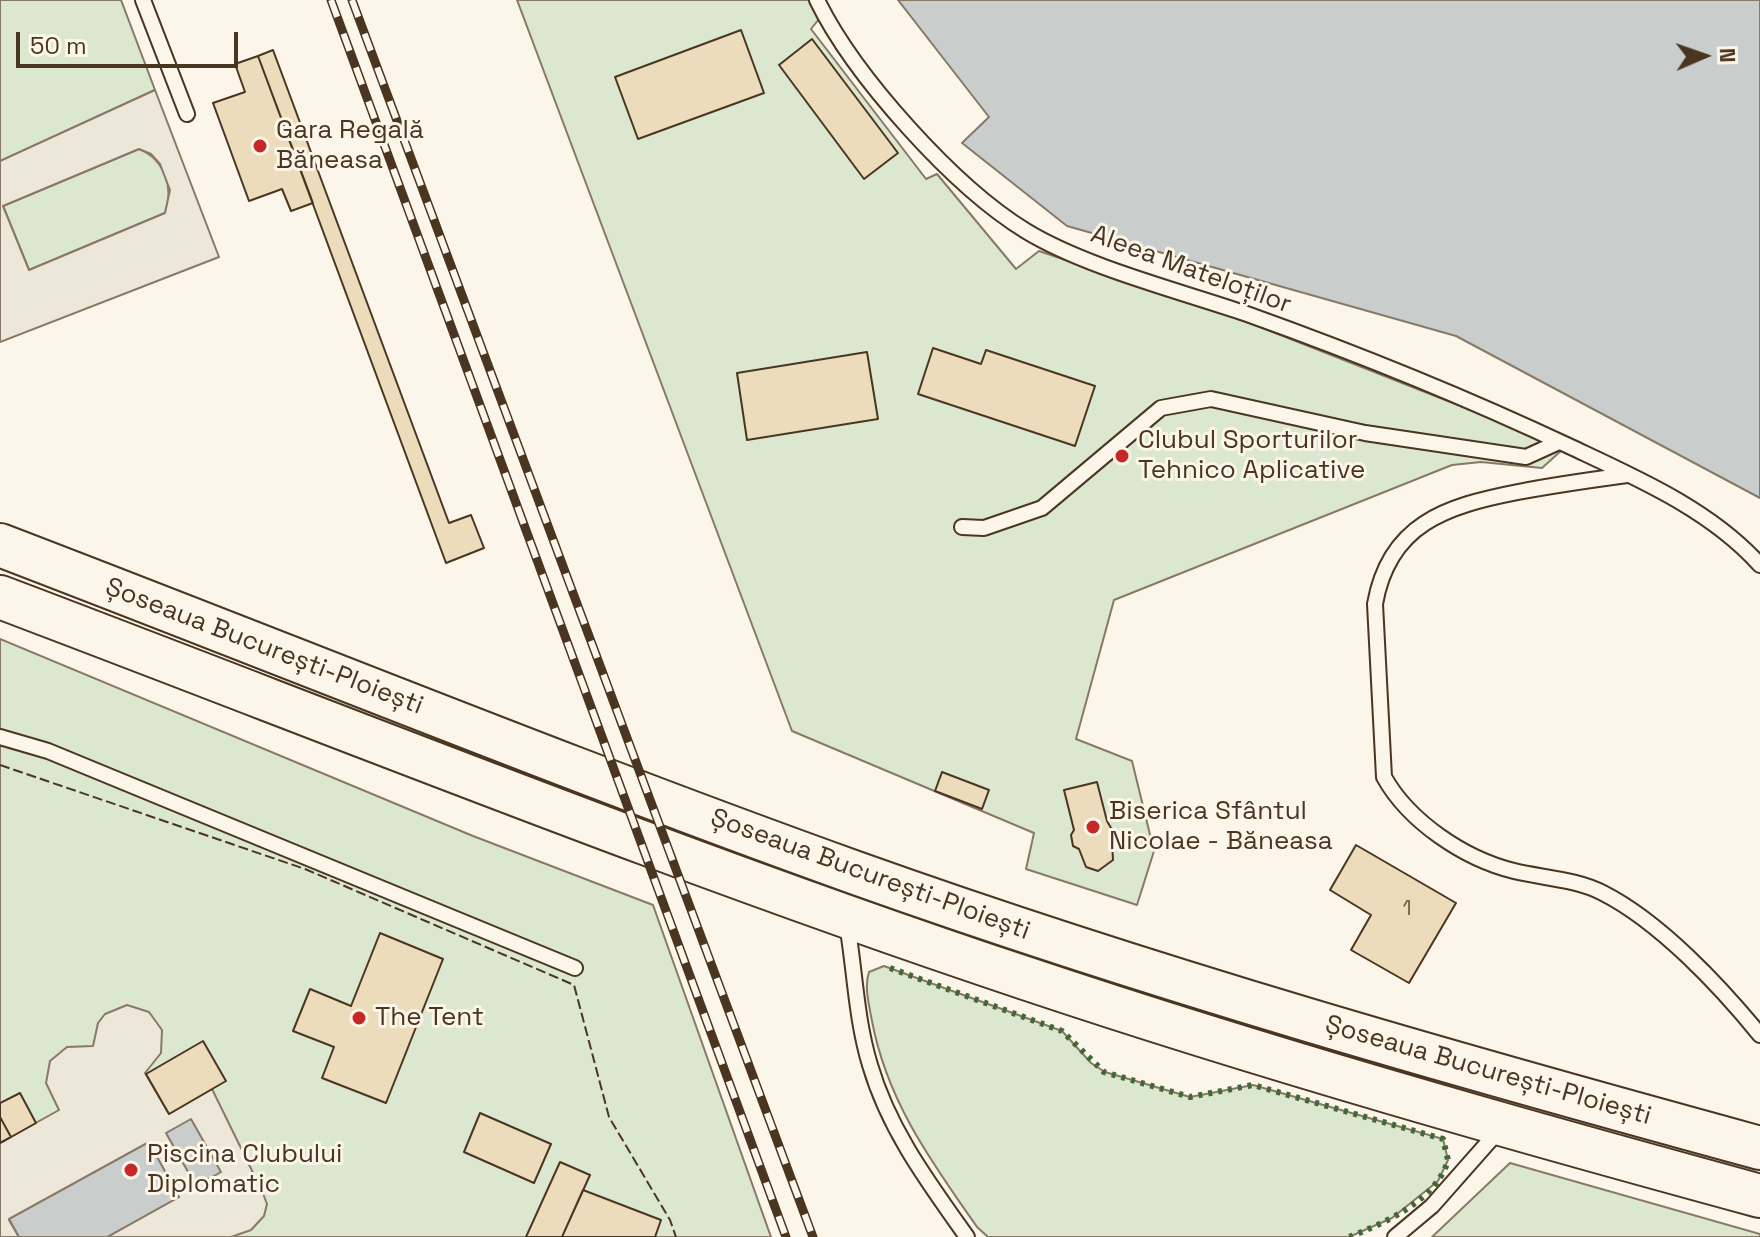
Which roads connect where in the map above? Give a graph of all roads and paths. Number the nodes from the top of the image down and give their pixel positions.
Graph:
1 (143, 0) edge
2 (817, 0) edge
3 (187, 114) dead end
4 (1559, 442) junction
5 (1630, 475) junction
6 (962, 527) dead end
7 (0, 545) edge
8 (1760, 565) edge
9 (0, 597) edge
10 (0, 737) edge
11 (846, 915) junction
12 (575, 968) dead end
13 (1760, 1035) edge
14 (1505, 1123) junction
15 (1760, 1148) edge
16 (1760, 1196) edge
17 (967, 1237) edge
18 (1395, 1237) edge

1 - 3 lane
2 - 4 lane, Aleea Mateloților
4 - 5 lane, Aleea Mateloților
4 - 6 lane
5 - 8 lane, Aleea Mateloților
5 - 13 lane
7 - 15 main road, Șoseaua București-Ploiești
9 - 11 main road, Șoseaua București-Ploiești
10 - 12 lane
11 - 14 main road, Șoseaua București-Ploiești
11 - 17 lane
14 - 16 main road, Șoseaua București-Ploiești
14 - 18 lane

